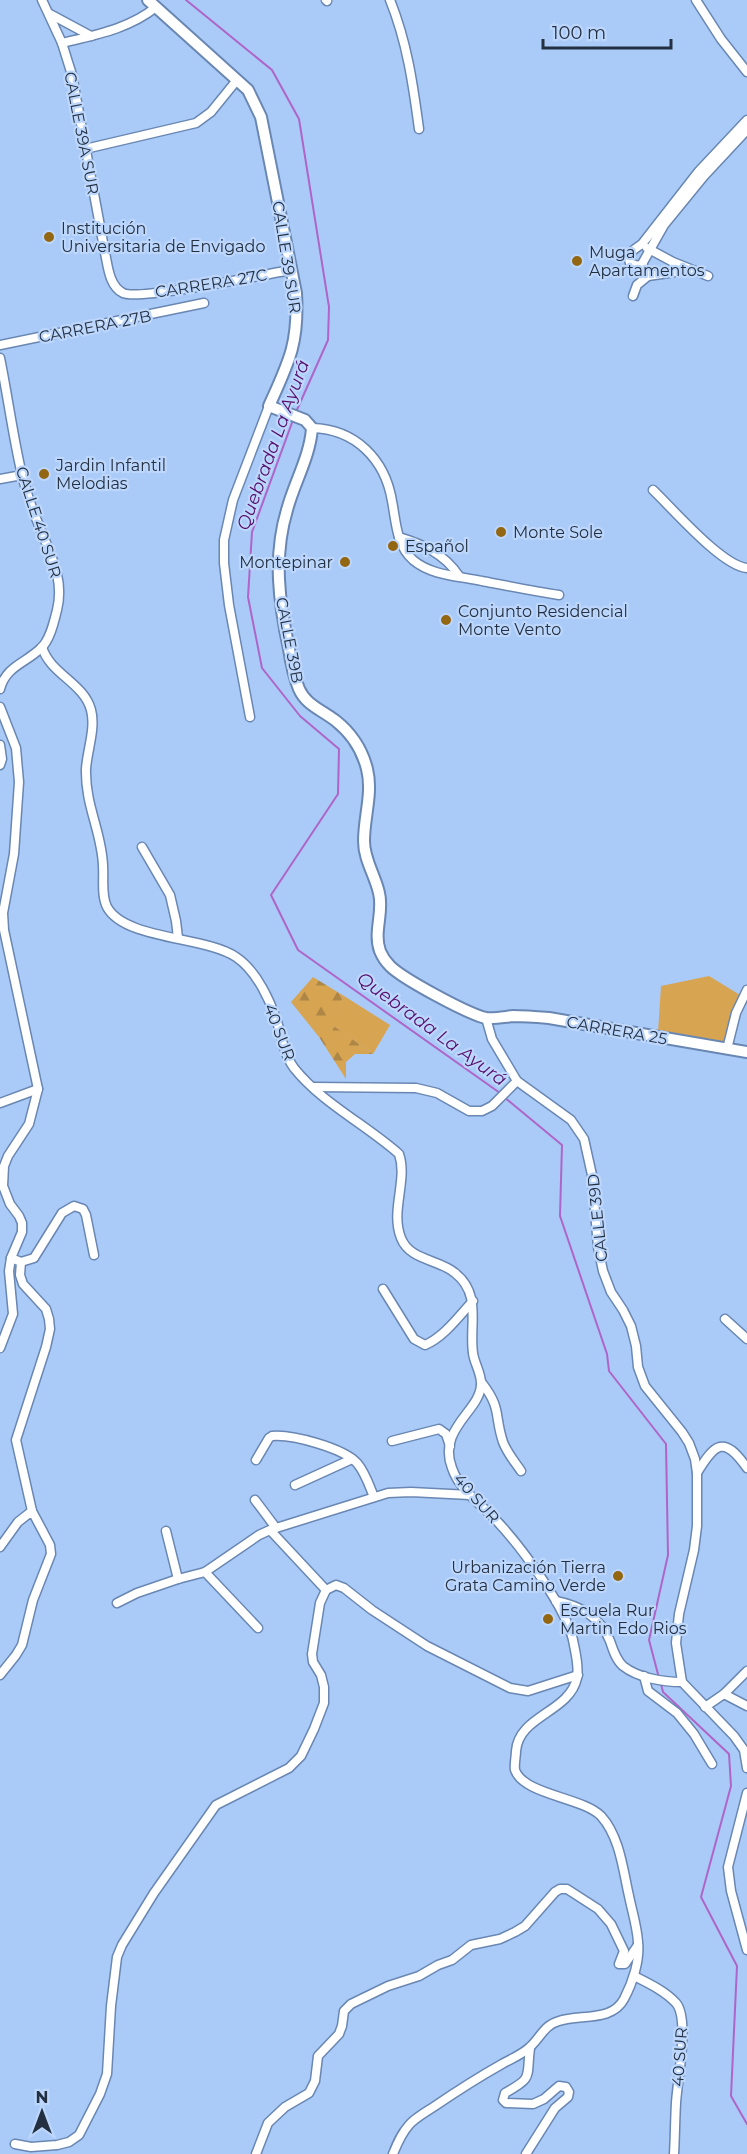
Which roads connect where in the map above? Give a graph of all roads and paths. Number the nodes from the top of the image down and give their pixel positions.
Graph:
1 (42, 0) edge
2 (390, 0) edge
3 (696, 0) edge
4 (152, 4) edge
5 (50, 14) junction
6 (91, 36) junction
7 (63, 43) junction
8 (747, 72) edge
9 (237, 80) junction
10 (747, 120) edge
11 (419, 129) dead end
12 (747, 130) edge
13 (85, 149) junction
14 (701, 174) junction
15 (642, 244) junction
16 (651, 250) junction
17 (642, 264) junction
18 (291, 270) junction
19 (692, 270) junction
20 (648, 276) junction
21 (708, 276) dead end
22 (190, 288) junction
23 (131, 295) joint
24 (633, 296) dead end
25 (204, 303) dead end
26 (190, 306) junction
27 (0, 345) edge
28 (0, 358) edge
29 (269, 406) junction
30 (10, 412) junction
31 (0, 415) edge
32 (309, 424) junction
33 (22, 475) junction
34 (0, 478) edge
35 (653, 490) dead end
36 (399, 537) junction
37 (747, 568) edge
38 (459, 576) junction
39 (559, 596) dead end
40 (42, 648) junction
41 (0, 689) edge
42 (0, 711) edge
43 (250, 717) dead end
44 (0, 745) edge
45 (0, 765) edge
46 (142, 847) dead end
47 (178, 938) junction
48 (747, 990) edge
49 (486, 1018) junction
50 (727, 1049) junction
51 (747, 1052) edge
52 (517, 1081) junction
53 (313, 1087) junction
54 (38, 1089) junction
55 (0, 1103) edge
56 (94, 1254) dead end
57 (11, 1258) junction
58 (21, 1262) junction
59 (383, 1289) dead end
60 (473, 1301) junction
61 (725, 1319) dead end
62 (747, 1339) edge
63 (0, 1348) edge
64 (482, 1383) junction
65 (392, 1441) dead end
66 (450, 1446) junction
67 (352, 1459) junction
68 (256, 1460) dead end
69 (747, 1468) edge
70 (521, 1471) dead end
71 (697, 1473) junction
72 (295, 1485) dead end
73 (470, 1495) junction
74 (374, 1497) junction
75 (255, 1500) dead end
76 (32, 1511) junction
77 (273, 1529) junction
78 (166, 1531) dead end
79 (0, 1547) edge
80 (205, 1572) junction
81 (178, 1579) junction
82 (326, 1590) junction
83 (556, 1601) junction
84 (117, 1603) dead end
85 (258, 1628) dead end
86 (0, 1675) edge
87 (578, 1675) junction
88 (746, 1675) edge
89 (647, 1677) junction
90 (682, 1682) junction
91 (724, 1694) junction
92 (747, 1706) edge
93 (705, 1707) junction
94 (712, 1764) dead end
95 (747, 1768) edge
96 (747, 1793) edge
97 (639, 1944) junction
98 (747, 1950) edge
99 (634, 1976) junction
100 (530, 2048) junction
101 (15, 2144) dead end
102 (256, 2154) edge
103 (393, 2154) edge
104 (526, 2154) edge
105 (674, 2154) edge

1 - 5 street, CALLE 39A SUR
2 - 11 street
3 - 8 street
4 - 6 street
4 - 9 street, CALLE 39 SUR
5 - 6 street
5 - 7 street, CALLE 39A SUR
6 - 7 street
7 - 13 street, CALLE 39A SUR
9 - 13 street
9 - 18 street, CALLE 39 SUR
10 - 14 street
12 - 14 street
13 - 23 street, CALLE 39A SUR
14 - 15 street
14 - 16 street
15 - 16 street
15 - 17 street
16 - 17 street
16 - 19 street
17 - 20 street
18 - 22 street, CARRERA 27C
18 - 29 street, CALLE 39 SUR
19 - 20 street
19 - 21 street
20 - 24 street
22 - 23 street, CARRERA 27C
22 - 26 street
25 - 26 street, CARRERA 27B
26 - 27 street, CARRERA 27B
28 - 30 street, CALLE 40 SUR
29 - 32 street
29 - 43 street, CALLE 39 SUR
30 - 31 street
30 - 33 street, CALLE 40 SUR
32 - 36 street
32 - 49 street, CALLE 39B
33 - 34 street
33 - 40 street, CALLE 40 SUR
35 - 37 street
36 - 38 street
36 - 38 street
38 - 39 street
40 - 41 street
40 - 47 street, 40 SUR
42 - 54 street
44 - 45 street
46 - 47 street
47 - 53 street, 40 SUR
48 - 50 street
49 - 50 street, CARRERA 25
49 - 52 street
50 - 51 street, CARRERA 25
52 - 53 street
52 - 71 street, CALLE 39D
53 - 60 street, 40 SUR
54 - 55 street
54 - 57 street
56 - 58 street
57 - 58 street
57 - 63 street
58 - 76 street
59 - 60 street
60 - 64 street
61 - 62 street
64 - 66 street
64 - 70 street
65 - 66 street
66 - 73 street, 40 SUR
67 - 68 street
67 - 72 street
67 - 74 street
69 - 71 street
71 - 90 street, CALLE 39D
73 - 74 street
73 - 83 street, 40 SUR
74 - 77 street
75 - 77 street
76 - 79 street
76 - 86 street
77 - 80 street
77 - 82 street
78 - 81 street
80 - 81 street
80 - 85 street
81 - 84 street
82 - 87 street
82 - 101 street
83 - 87 street, 40 SUR
83 - 89 street
87 - 97 street
88 - 91 street
89 - 90 street
89 - 94 street
90 - 93 street
91 - 92 street
91 - 93 street
93 - 95 street
96 - 98 street
97 - 99 street
97 - 102 street
99 - 100 street
99 - 105 street, 40 SUR
100 - 103 street
100 - 104 street

